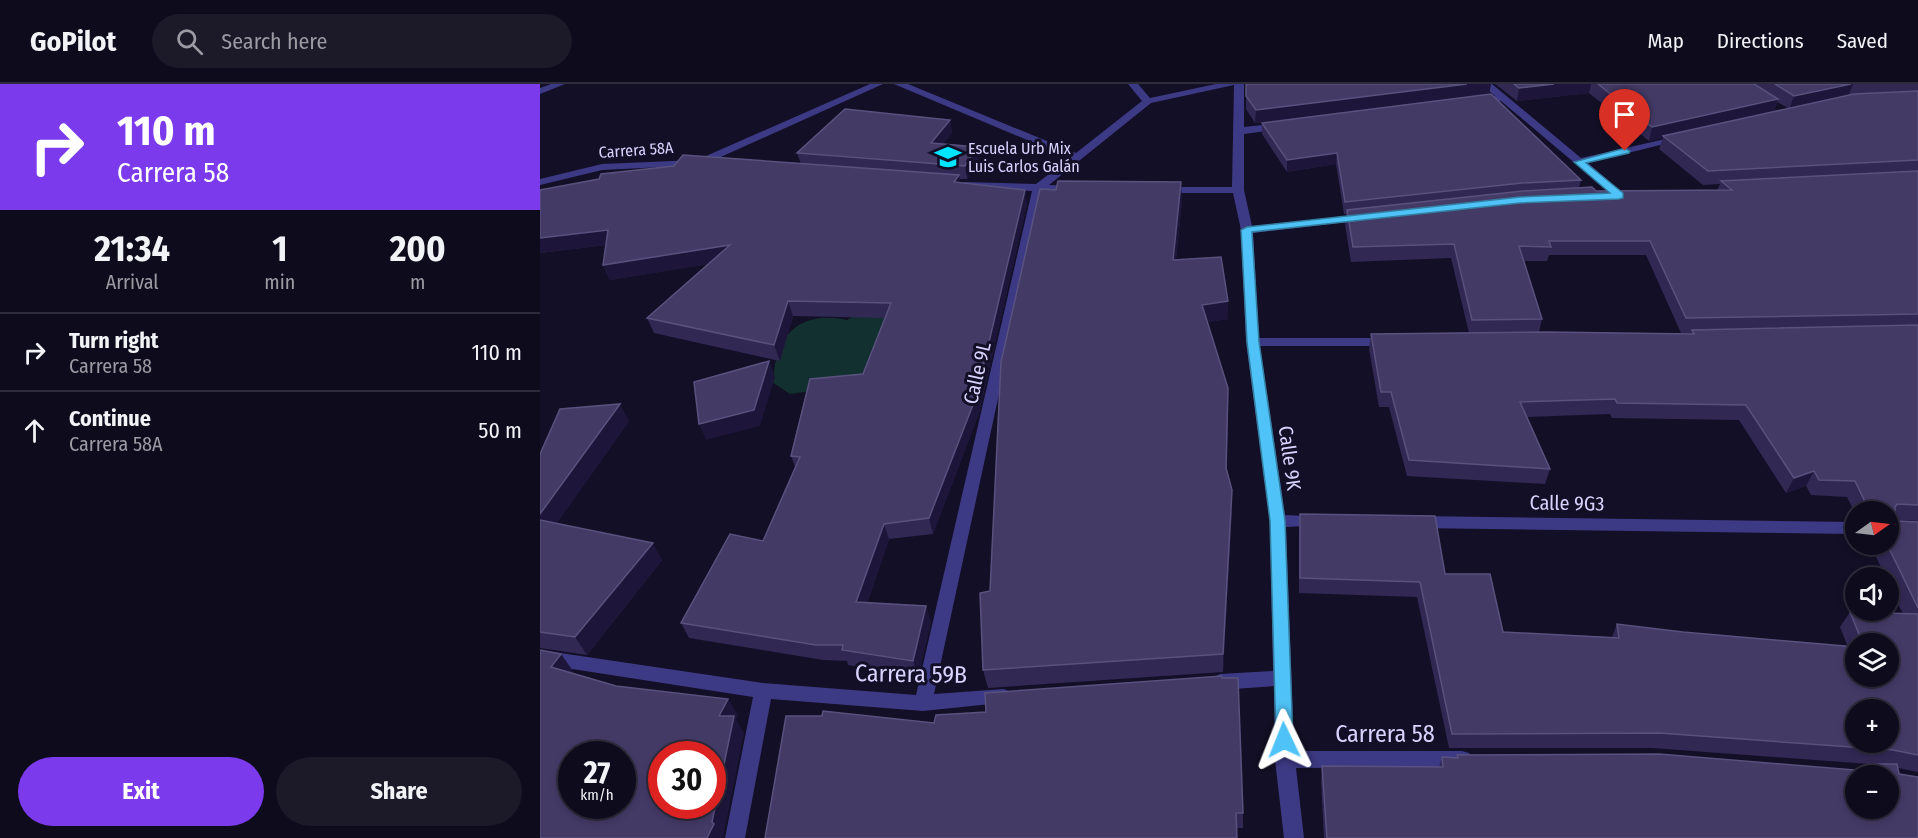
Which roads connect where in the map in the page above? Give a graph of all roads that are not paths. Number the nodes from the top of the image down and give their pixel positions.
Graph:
1 (560, 84) edge
2 (878, 84) edge
3 (899, 84) edge
4 (1133, 84) edge
5 (1230, 84) edge
6 (1239, 84) edge
7 (1486, 84) edge
8 (540, 91) edge
9 (1503, 98) junction
10 (1148, 101) junction
11 (1468, 103) edge
12 (1296, 124) edge
13 (1239, 131) junction
14 (1694, 136) edge
15 (1077, 157) junction
16 (1579, 162) junction
17 (699, 163) junction
18 (720, 165) edge
19 (540, 182) edge
20 (955, 184) edge
21 (1038, 188) junction
22 (1085, 189) edge
23 (1155, 189) edge
24 (1238, 190) junction
25 (1597, 196) edge
26 (1377, 216) edge
27 (1247, 230) junction
28 (1406, 341) edge
29 (1253, 342) junction
30 (1278, 521) junction
31 (1336, 521) edge
32 (1395, 522) edge
33 (1845, 528) edge
34 (540, 657) edge
35 (1282, 678) junction
36 (1199, 684) edge
37 (763, 691) junction
38 (1019, 696) edge
39 (923, 703) junction
40 (1486, 759) edge
41 (1285, 760) junction
42 (735, 838) edge
43 (1294, 838) edge

1 - 8 street
2 - 17 street
3 - 15 street
4 - 10 street
5 - 10 street
6 - 13 street, Calle 9K
7 - 9 street
9 - 11 street
9 - 16 street
10 - 15 street
12 - 13 street
13 - 24 street, Calle 9K
14 - 16 street
15 - 21 street
16 - 25 street
17 - 18 street, Carrera 58A
17 - 19 street, Carrera 58A
20 - 21 street
21 - 22 street
21 - 39 street, Calle 9L
23 - 24 street
24 - 27 street, Calle 9K
26 - 27 street
27 - 29 street, Calle 9K
28 - 29 street
29 - 30 street, Calle 9K
30 - 31 street
30 - 35 street, Calle 9K
32 - 33 street, Calle 9G3
34 - 37 street, Carrera 59B
35 - 36 street
35 - 41 street, Calle 9K
37 - 39 street, Carrera 59B
37 - 42 street
38 - 39 street, Carrera 59B
40 - 41 street, Carrera 58
41 - 43 street, Calle 9K

